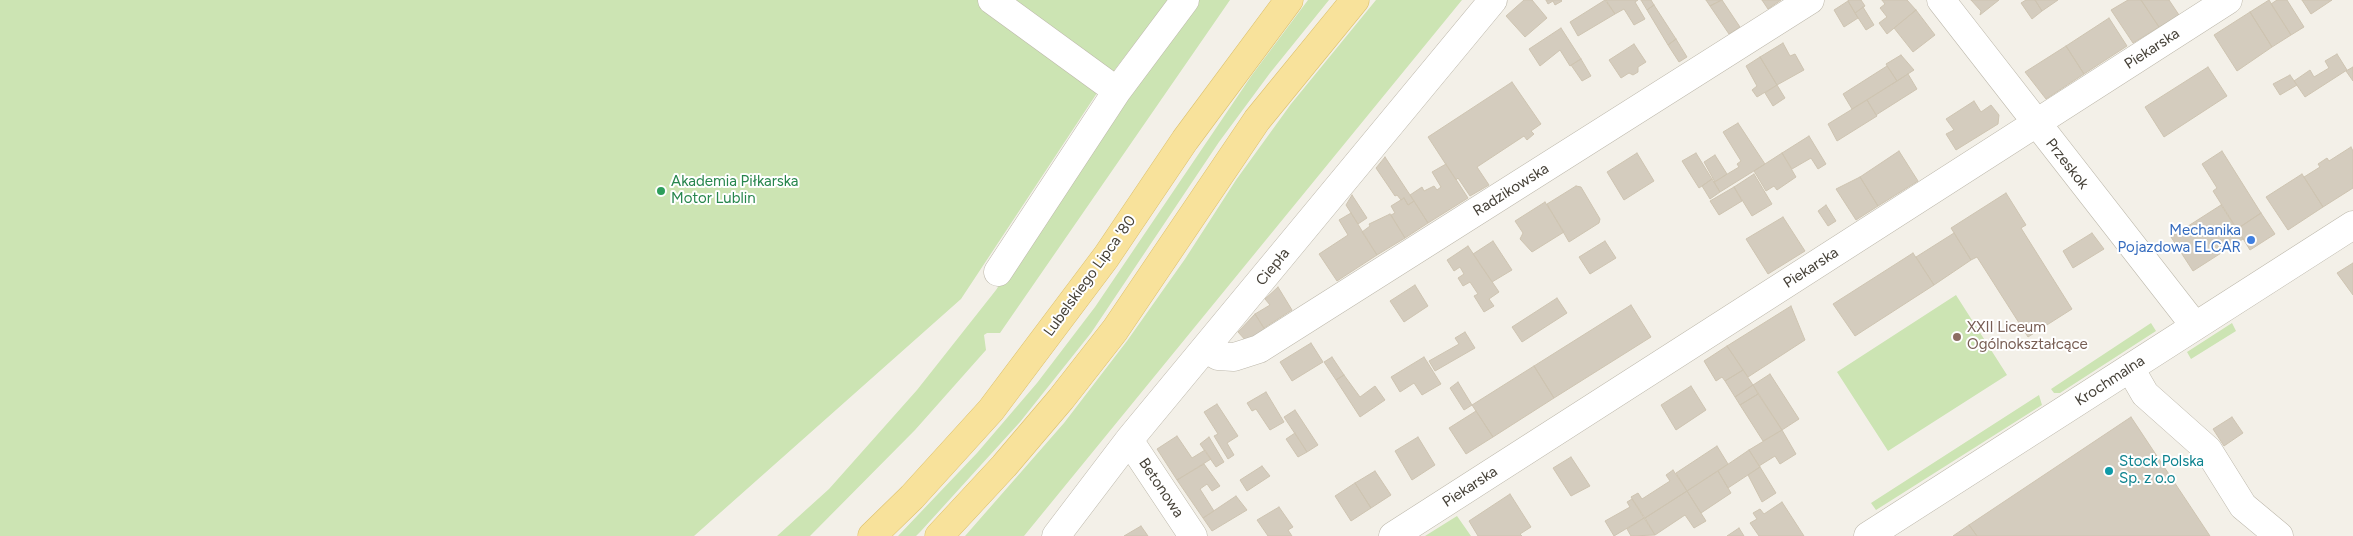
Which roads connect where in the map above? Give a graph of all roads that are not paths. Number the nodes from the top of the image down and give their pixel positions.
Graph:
1 (992, 0) edge
2 (1185, 0) edge
3 (1289, 0) edge
4 (1355, 0) edge
5 (1493, 0) edge
6 (1810, 0) edge
7 (1940, 0) edge
8 (2228, 0) edge
9 (1117, 91) junction
10 (2035, 124) junction
11 (2353, 225) edge
12 (998, 272) dead end
13 (2195, 326) junction
14 (1206, 349) junction
15 (2130, 368) junction
16 (1129, 440) junction
17 (872, 536) edge
18 (939, 536) edge
19 (1056, 536) edge
20 (1193, 536) edge
21 (1394, 536) edge
22 (1868, 536) edge
23 (2278, 536) edge

1 - 9 street
2 - 9 street
3 - 17 main road, Lubelskiego Lipca '80
4 - 18 main road
5 - 14 street, Ciepła
6 - 14 street, Radzikowska
7 - 10 street, Przeskok
8 - 10 street, Piekarska
9 - 12 street
10 - 13 street, Przeskok
10 - 21 street, Piekarska
11 - 13 street, Krochmalna
13 - 15 street, Krochmalna
14 - 16 street, Ciepła
15 - 22 street, Krochmalna
15 - 23 street
16 - 19 street, Ciepła
16 - 20 street, Betonowa

